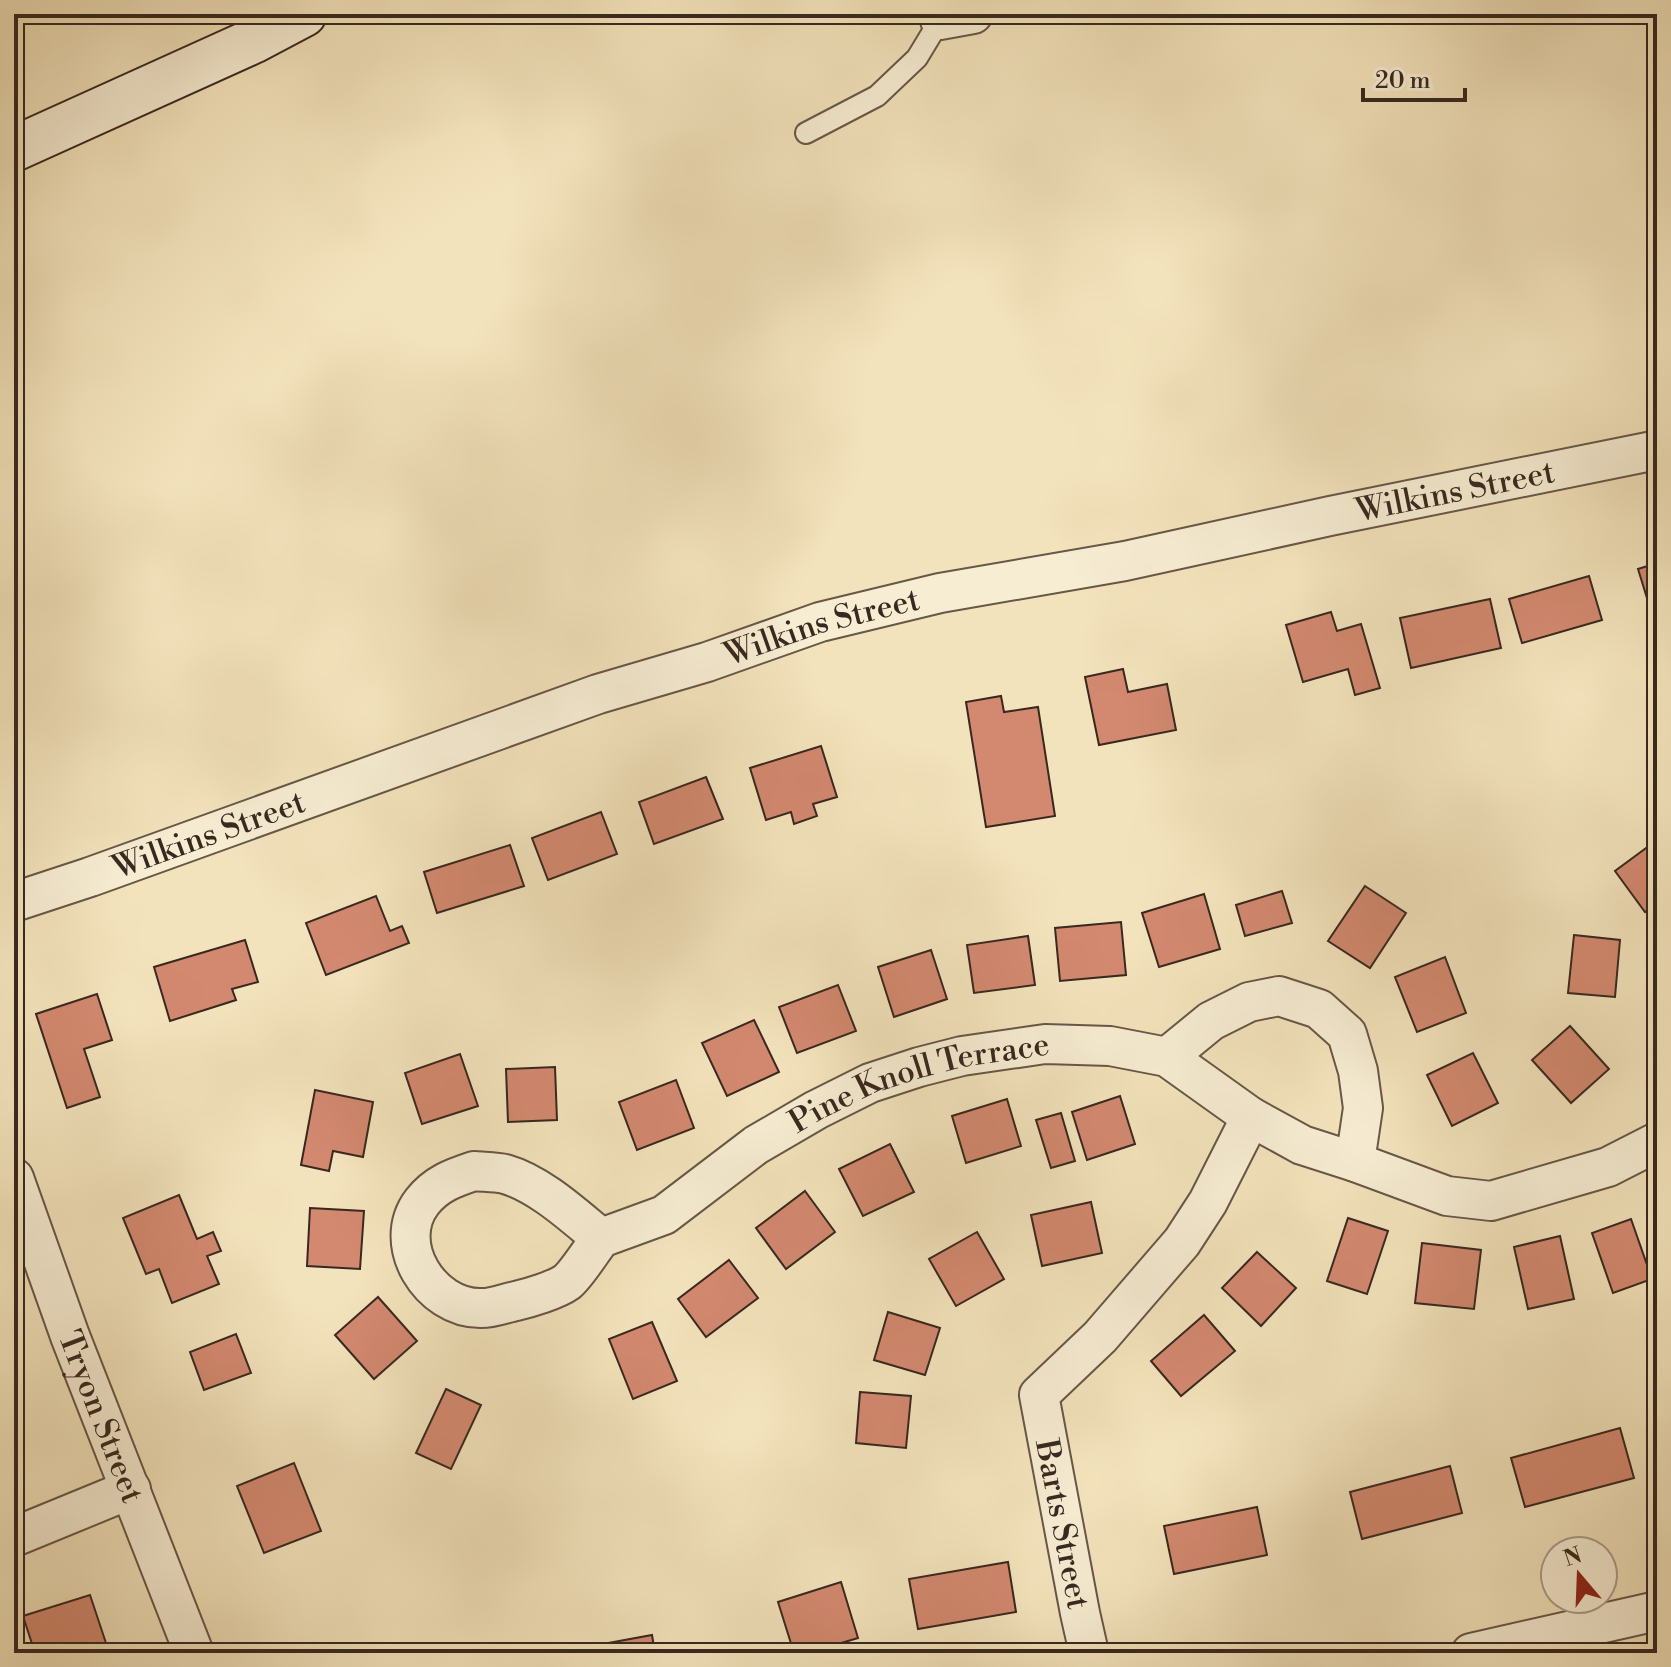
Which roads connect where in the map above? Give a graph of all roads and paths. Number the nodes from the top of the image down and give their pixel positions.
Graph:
1 (304, 14) edge
2 (956, 17) edge
3 (806, 133) dead end
4 (14, 149) edge
5 (1657, 450) edge
6 (14, 902) edge
7 (1167, 1057) junction
8 (1251, 1117) junction
9 (1657, 1142) edge
10 (1355, 1162) junction
11 (14, 1178) edge
12 (601, 1238) junction
13 (131, 1489) junction
14 (14, 1537) edge
15 (1657, 1611) edge
16 (194, 1653) edge
17 (1089, 1653) edge
18 (1471, 1653) edge

1 - 4 street
2 - 3 lane
5 - 6 street, Wilkins Street
7 - 8 street, Pine Knoll Terrace
7 - 10 street
7 - 12 street, Pine Knoll Terrace
8 - 10 street, Pine Knoll Terrace
8 - 17 street, Barts Street
9 - 10 street, Pine Knoll Terrace
11 - 13 street, Tryon Street
12 - 12 street
13 - 14 street
13 - 16 street, Tryon Street
15 - 18 street

